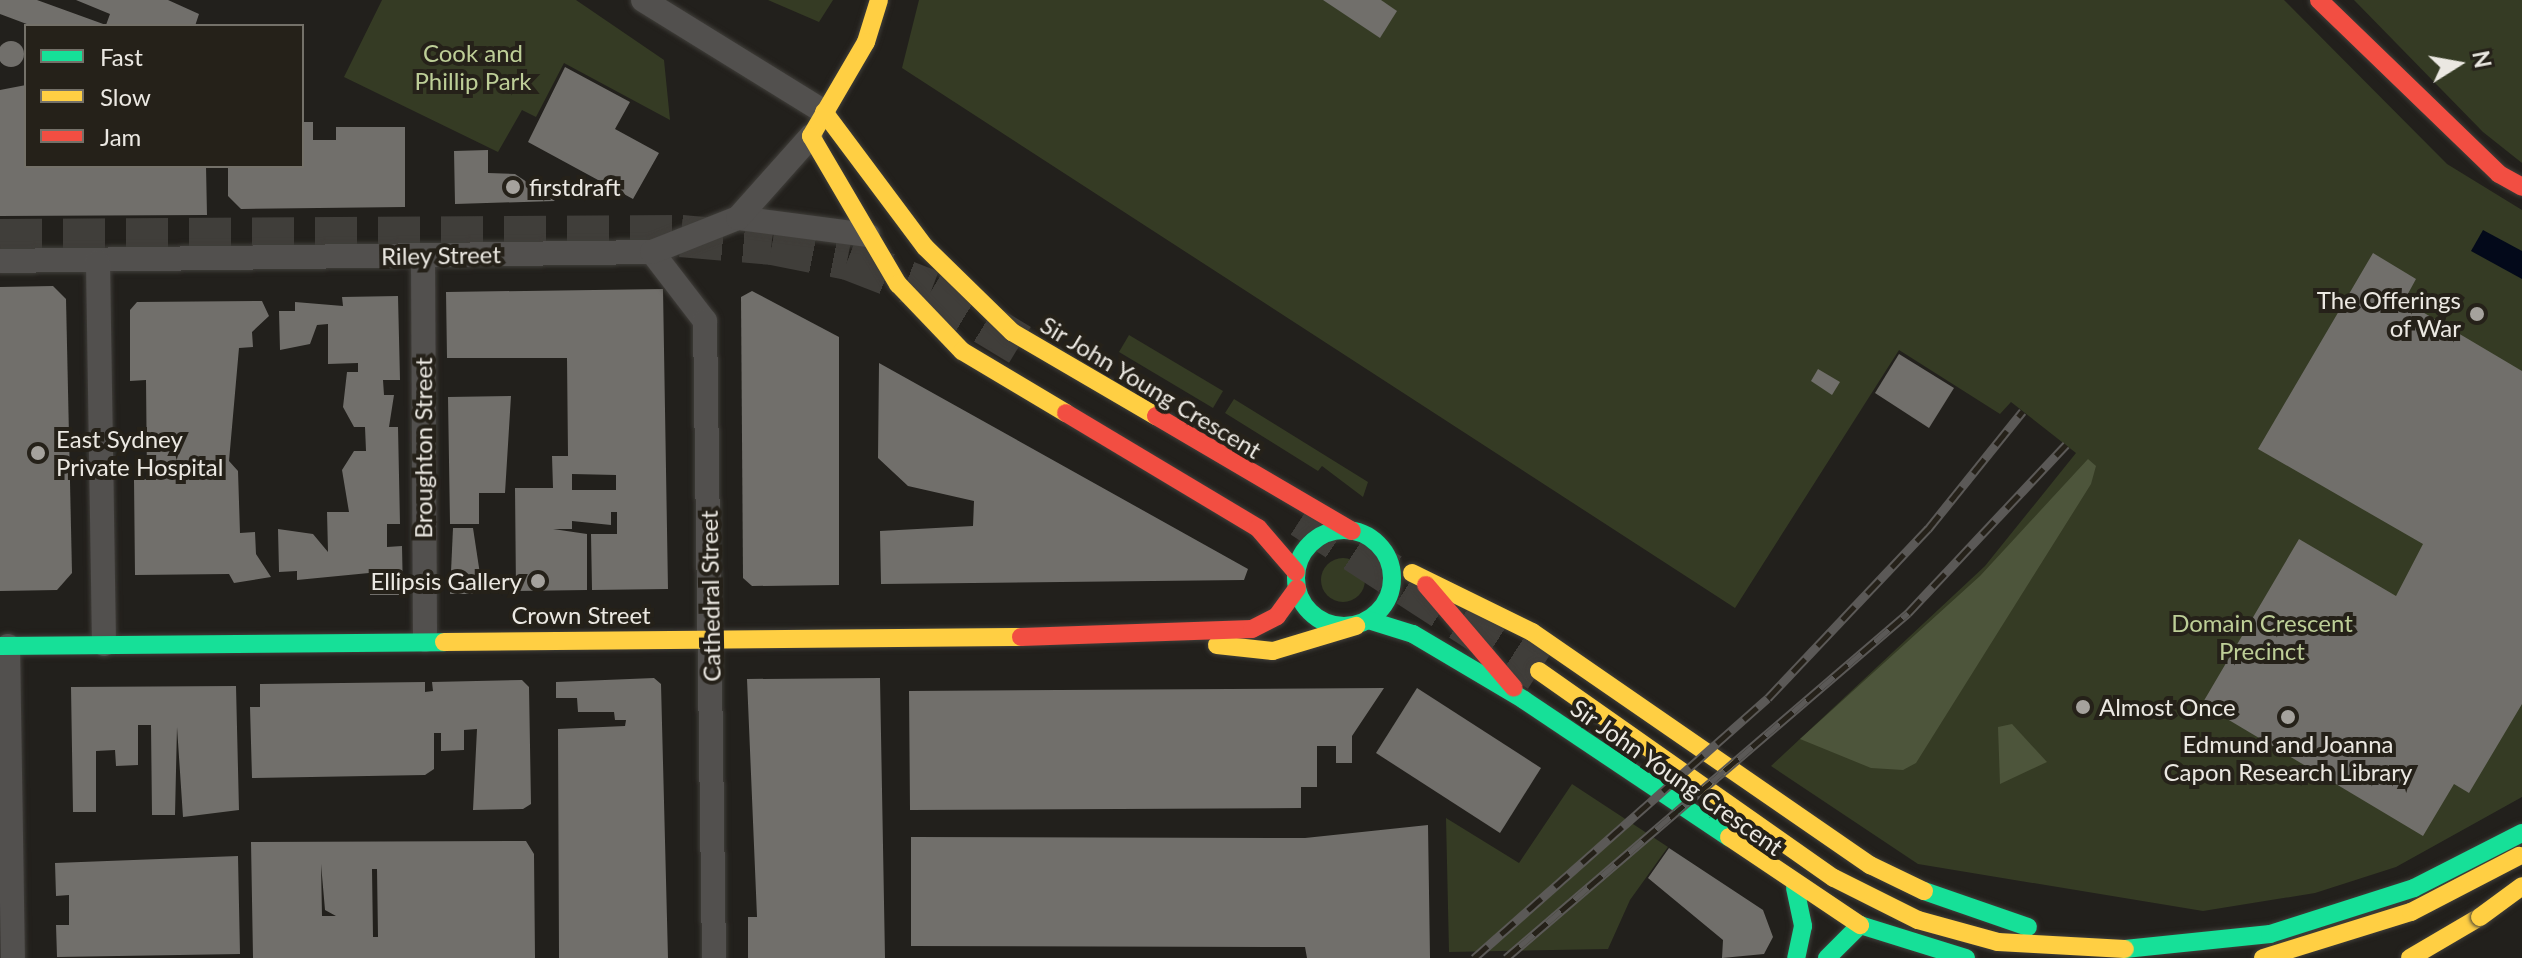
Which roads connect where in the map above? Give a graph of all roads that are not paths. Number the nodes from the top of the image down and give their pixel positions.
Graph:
1 (643, 0) edge
2 (879, 0) edge
3 (2319, 0) edge
4 (824, 112) junction
5 (811, 136) junction
6 (2522, 187) edge
7 (738, 218) junction
8 (868, 235) junction
9 (652, 252) junction
10 (423, 256) junction
11 (0, 261) edge
12 (98, 262) junction
13 (1080, 377) junction
14 (1194, 491) junction
15 (1352, 531) junction
16 (1386, 555) junction
17 (1412, 573) junction
18 (1296, 580) junction
19 (1363, 622) junction
20 (1161, 636) junction
21 (711, 638) junction
22 (425, 640) junction
23 (104, 644) junction
24 (4, 646) edge
25 (1539, 671) tunnel mouth
26 (1524, 700) junction
27 (2522, 815) edge
28 (2522, 833) edge
29 (2522, 854) edge
30 (2522, 886) edge
31 (2502, 887) dead end
32 (1795, 888) junction
33 (2444, 897) junction
34 (1860, 925) junction
35 (13, 958) edge
36 (714, 958) edge
37 (1796, 958) edge
38 (1827, 958) edge
39 (1966, 958) edge
40 (2263, 958) edge
41 (2410, 958) edge

1 - 4 street
2 - 4 main road, Riley Street
3 - 6 main road
4 - 5 main road, Riley Street
4 - 13 main road, Sir John Young Crescent
5 - 7 street, Riley Street
5 - 8 main road
7 - 8 street
7 - 9 street, Riley Street
8 - 14 main road
9 - 10 street, Riley Street
9 - 21 street, Cathedral Street
10 - 12 street, Riley Street
10 - 22 street, Broughton Street
11 - 12 street, Riley Street
12 - 23 street
13 - 14 main road
13 - 15 main road, Sir John Young Crescent
14 - 18 main road
15 - 16 main road
15 - 18 main road
16 - 17 main road
16 - 19 main road
17 - 26 main road
17 - 27 main road
18 - 19 main road
18 - 20 main road, Crown Street
19 - 20 main road, Crown Street
19 - 26 main road, Sir John Young Crescent
20 - 21 main road, Crown Street
21 - 22 main road, Crown Street
21 - 36 street, Cathedral Street
22 - 23 main road, Crown Street
23 - 24 main road, Crown Street
24 - 35 street
25 - 28 main road
26 - 32 main road, Sir John Young Crescent
29 - 33 main road
30 - 41 main road, bridge
31 - 33 main road
32 - 34 main road, Sir John Young Crescent
32 - 37 main road
33 - 40 main road
34 - 38 main road
34 - 39 main road, Sir John Young Crescent

